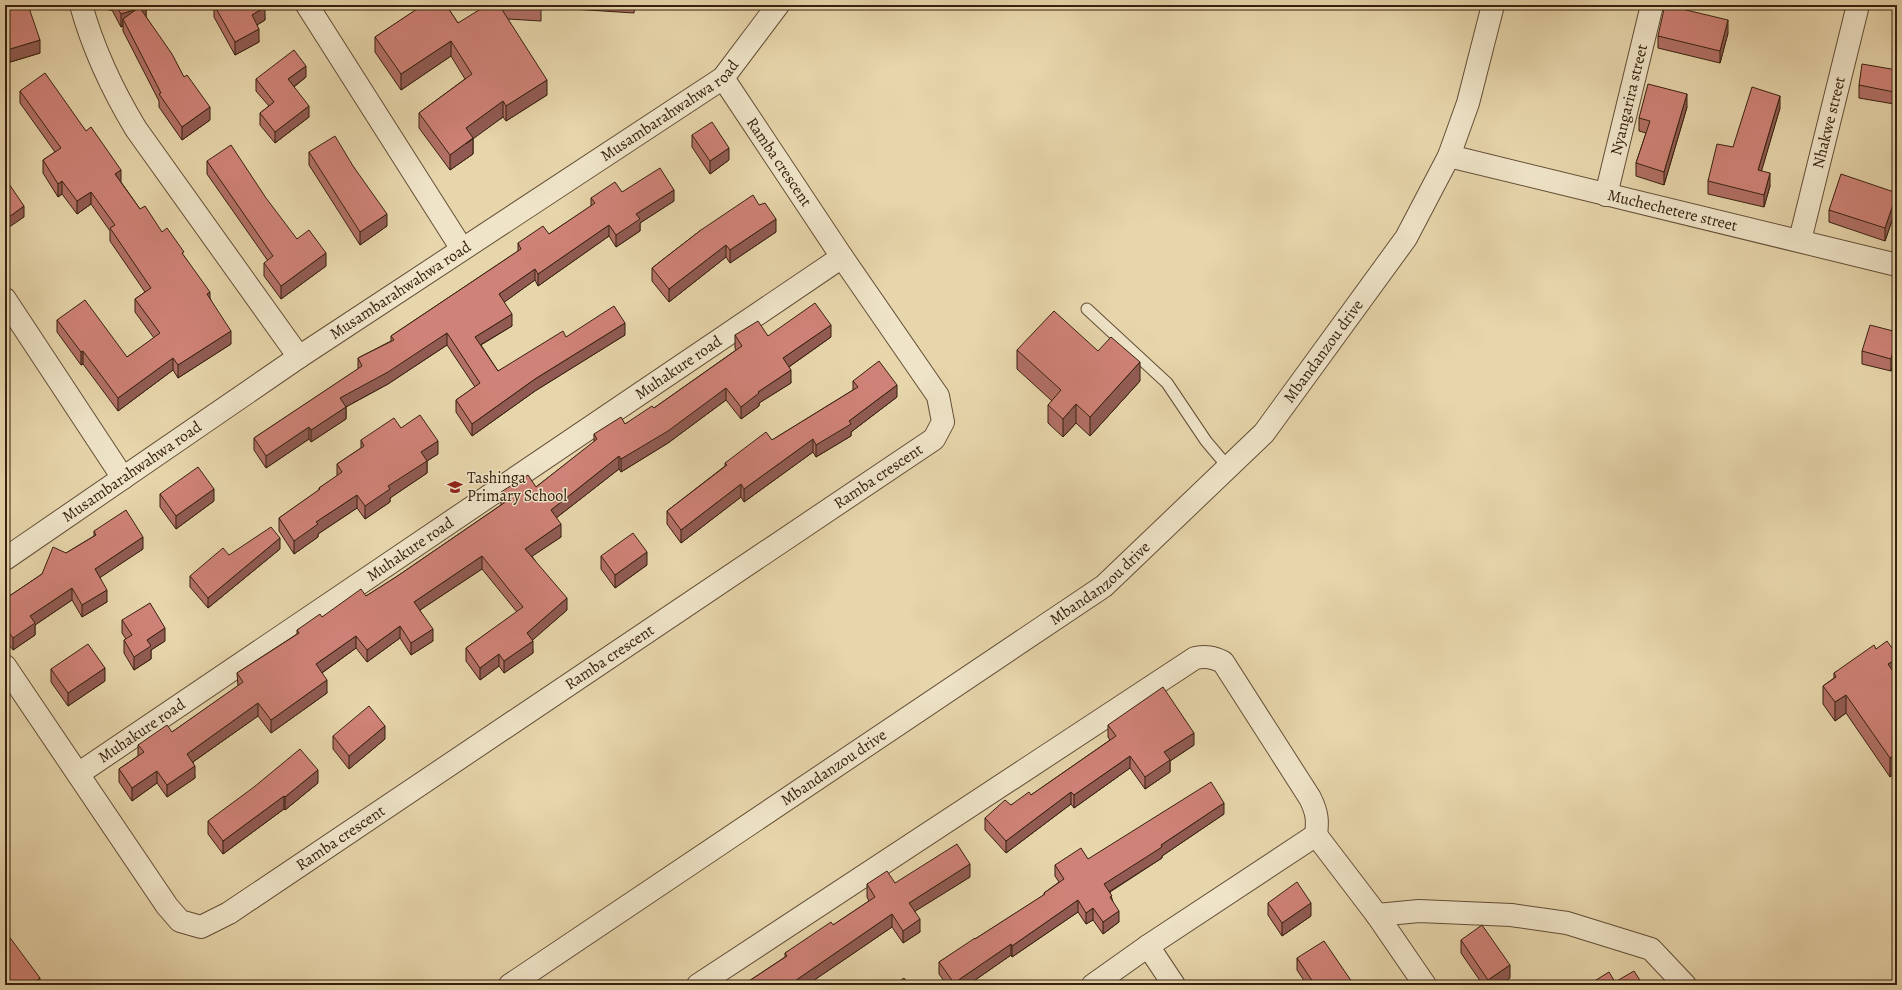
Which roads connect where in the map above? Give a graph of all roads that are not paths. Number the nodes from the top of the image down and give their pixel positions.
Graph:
1 (81, 5) edge
2 (307, 5) edge
3 (778, 5) edge
4 (1493, 5) edge
5 (1652, 5) edge
6 (1858, 5) edge
7 (723, 78) junction
8 (1449, 156) junction
9 (1606, 195) junction
10 (1800, 240) junction
11 (462, 249) junction
12 (842, 257) junction
13 (1897, 265) edge
14 (5, 299) edge
15 (1087, 309) dead end
16 (299, 357) junction
17 (1228, 467) junction
18 (123, 478) junction
19 (5, 559) edge
20 (5, 666) edge
21 (78, 774) junction
22 (1316, 835) junction
23 (1377, 915) junction
24 (1148, 946) junction
25 (510, 985) edge
26 (698, 985) edge
27 (1093, 985) edge
28 (1174, 985) edge
29 (1424, 985) edge
30 (1685, 985) edge

1 - 16 street
2 - 11 street
3 - 7 street, Musambarahwahwa road
4 - 8 street, Mbandanzou drive
5 - 9 street, Nyangarira street
6 - 10 street, Nhakwe street
7 - 11 street, Musambarahwahwa road
7 - 12 street, Ramba crescent
8 - 9 street, Muchechetere street
8 - 17 street, Mbandanzou drive
9 - 10 street, Muchechetere street
10 - 13 street, Muchechetere street
11 - 16 street, Musambarahwahwa road
12 - 21 street, Muhakure road
12 - 21 street, Ramba crescent
14 - 18 street
15 - 17 lane
16 - 18 street, Musambarahwahwa road
17 - 25 street, Mbandanzou drive
18 - 19 street, Musambarahwahwa road
20 - 21 street, Ramba crescent
22 - 23 street
22 - 24 street
22 - 26 street
23 - 29 street
23 - 30 street
24 - 27 street
24 - 28 street

